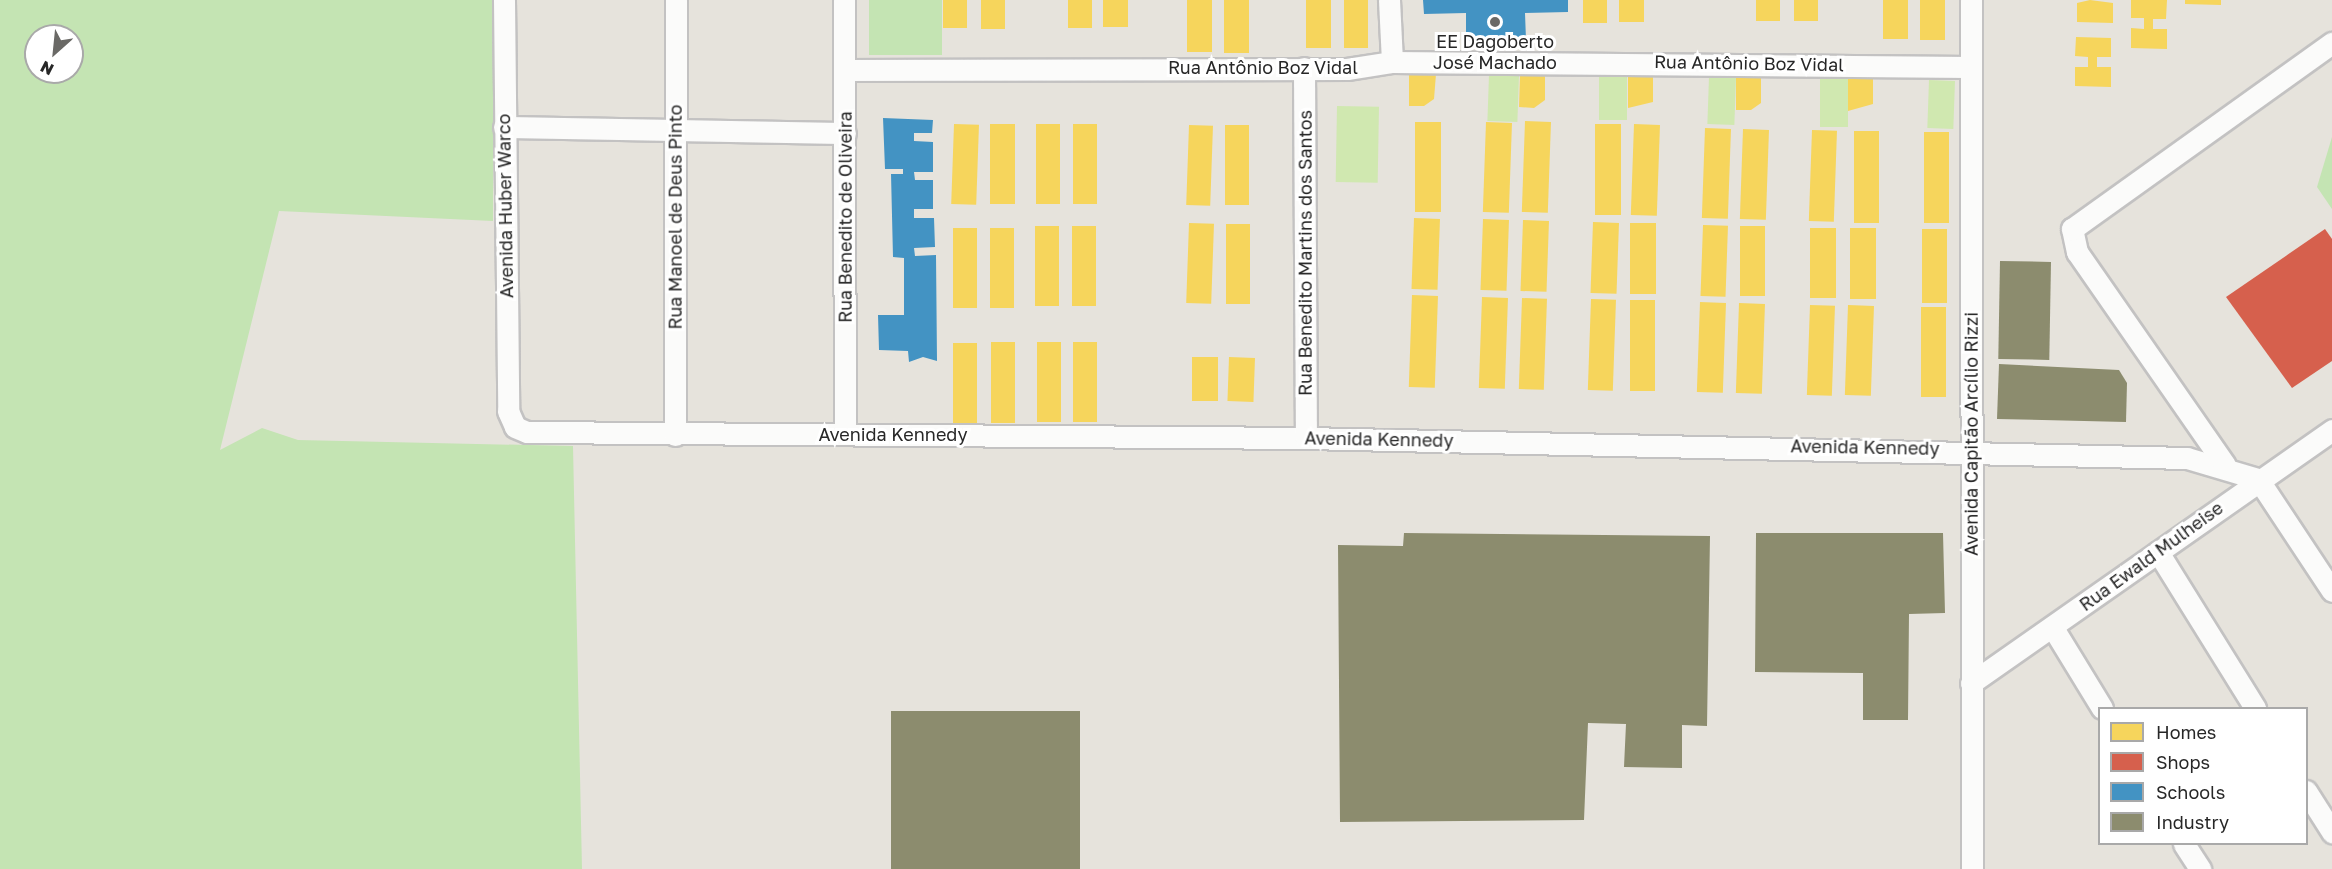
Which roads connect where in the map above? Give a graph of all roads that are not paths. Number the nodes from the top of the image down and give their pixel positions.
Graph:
1 (504, 0) edge
2 (676, 0) edge
3 (844, 0) edge
4 (1389, 0) edge
5 (1971, 0) edge
6 (2332, 43) edge
7 (1392, 62) junction
8 (1970, 67) junction
9 (1304, 68) junction
10 (844, 70) junction
11 (504, 127) junction
12 (675, 131) junction
13 (845, 133) junction
14 (508, 411) joint
15 (2332, 430) edge
16 (845, 434) junction
17 (675, 435) junction
18 (1306, 438) junction
19 (1971, 450) junction
20 (2225, 465) junction
21 (2258, 478) junction
22 (2158, 552) junction
23 (2332, 591) edge
24 (2053, 628) junction
25 (1971, 683) junction
26 (2101, 707) edge
27 (2254, 707) edge
28 (2308, 793) edge
29 (2332, 832) edge
30 (2185, 845) edge
31 (1972, 869) edge
32 (2200, 869) edge

1 - 11 street, Avenida Huber Warco
2 - 12 street, Rua Manoel de Deus Pinto
3 - 10 street, Rua Benedito de Oliveira
4 - 7 street
5 - 8 street, Avenida Capitão Arcílio Rizzi
6 - 20 street
7 - 8 street, Rua Antônio Boz Vidal
7 - 9 street, Rua Antônio Boz Vidal
8 - 19 street, Avenida Capitão Arcílio Rizzi
9 - 10 street, Rua Antônio Boz Vidal
9 - 18 street, Rua Benedito Martins dos Santos
10 - 13 street, Rua Benedito de Oliveira
11 - 12 street
11 - 14 street, Avenida Huber Warco
12 - 13 street
12 - 17 street, Rua Manoel de Deus Pinto
13 - 16 street, Rua Benedito de Oliveira
14 - 17 street, Avenida Kennedy
15 - 21 street, Rua Ewald Mulheise
16 - 17 street, Avenida Kennedy
16 - 18 street, Avenida Kennedy
18 - 19 street, Avenida Kennedy
19 - 20 street, Avenida Kennedy
19 - 25 street, Avenida Capitão Arcílio Rizzi
20 - 21 street, Avenida Kennedy
21 - 22 street, Rua Ewald Mulheise
21 - 23 street
22 - 24 street, Rua Ewald Mulheise
22 - 27 street
24 - 25 street, Rua Ewald Mulheise
24 - 26 street
25 - 31 street, Avenida Capitão Arcílio Rizzi
28 - 29 street
30 - 32 street

